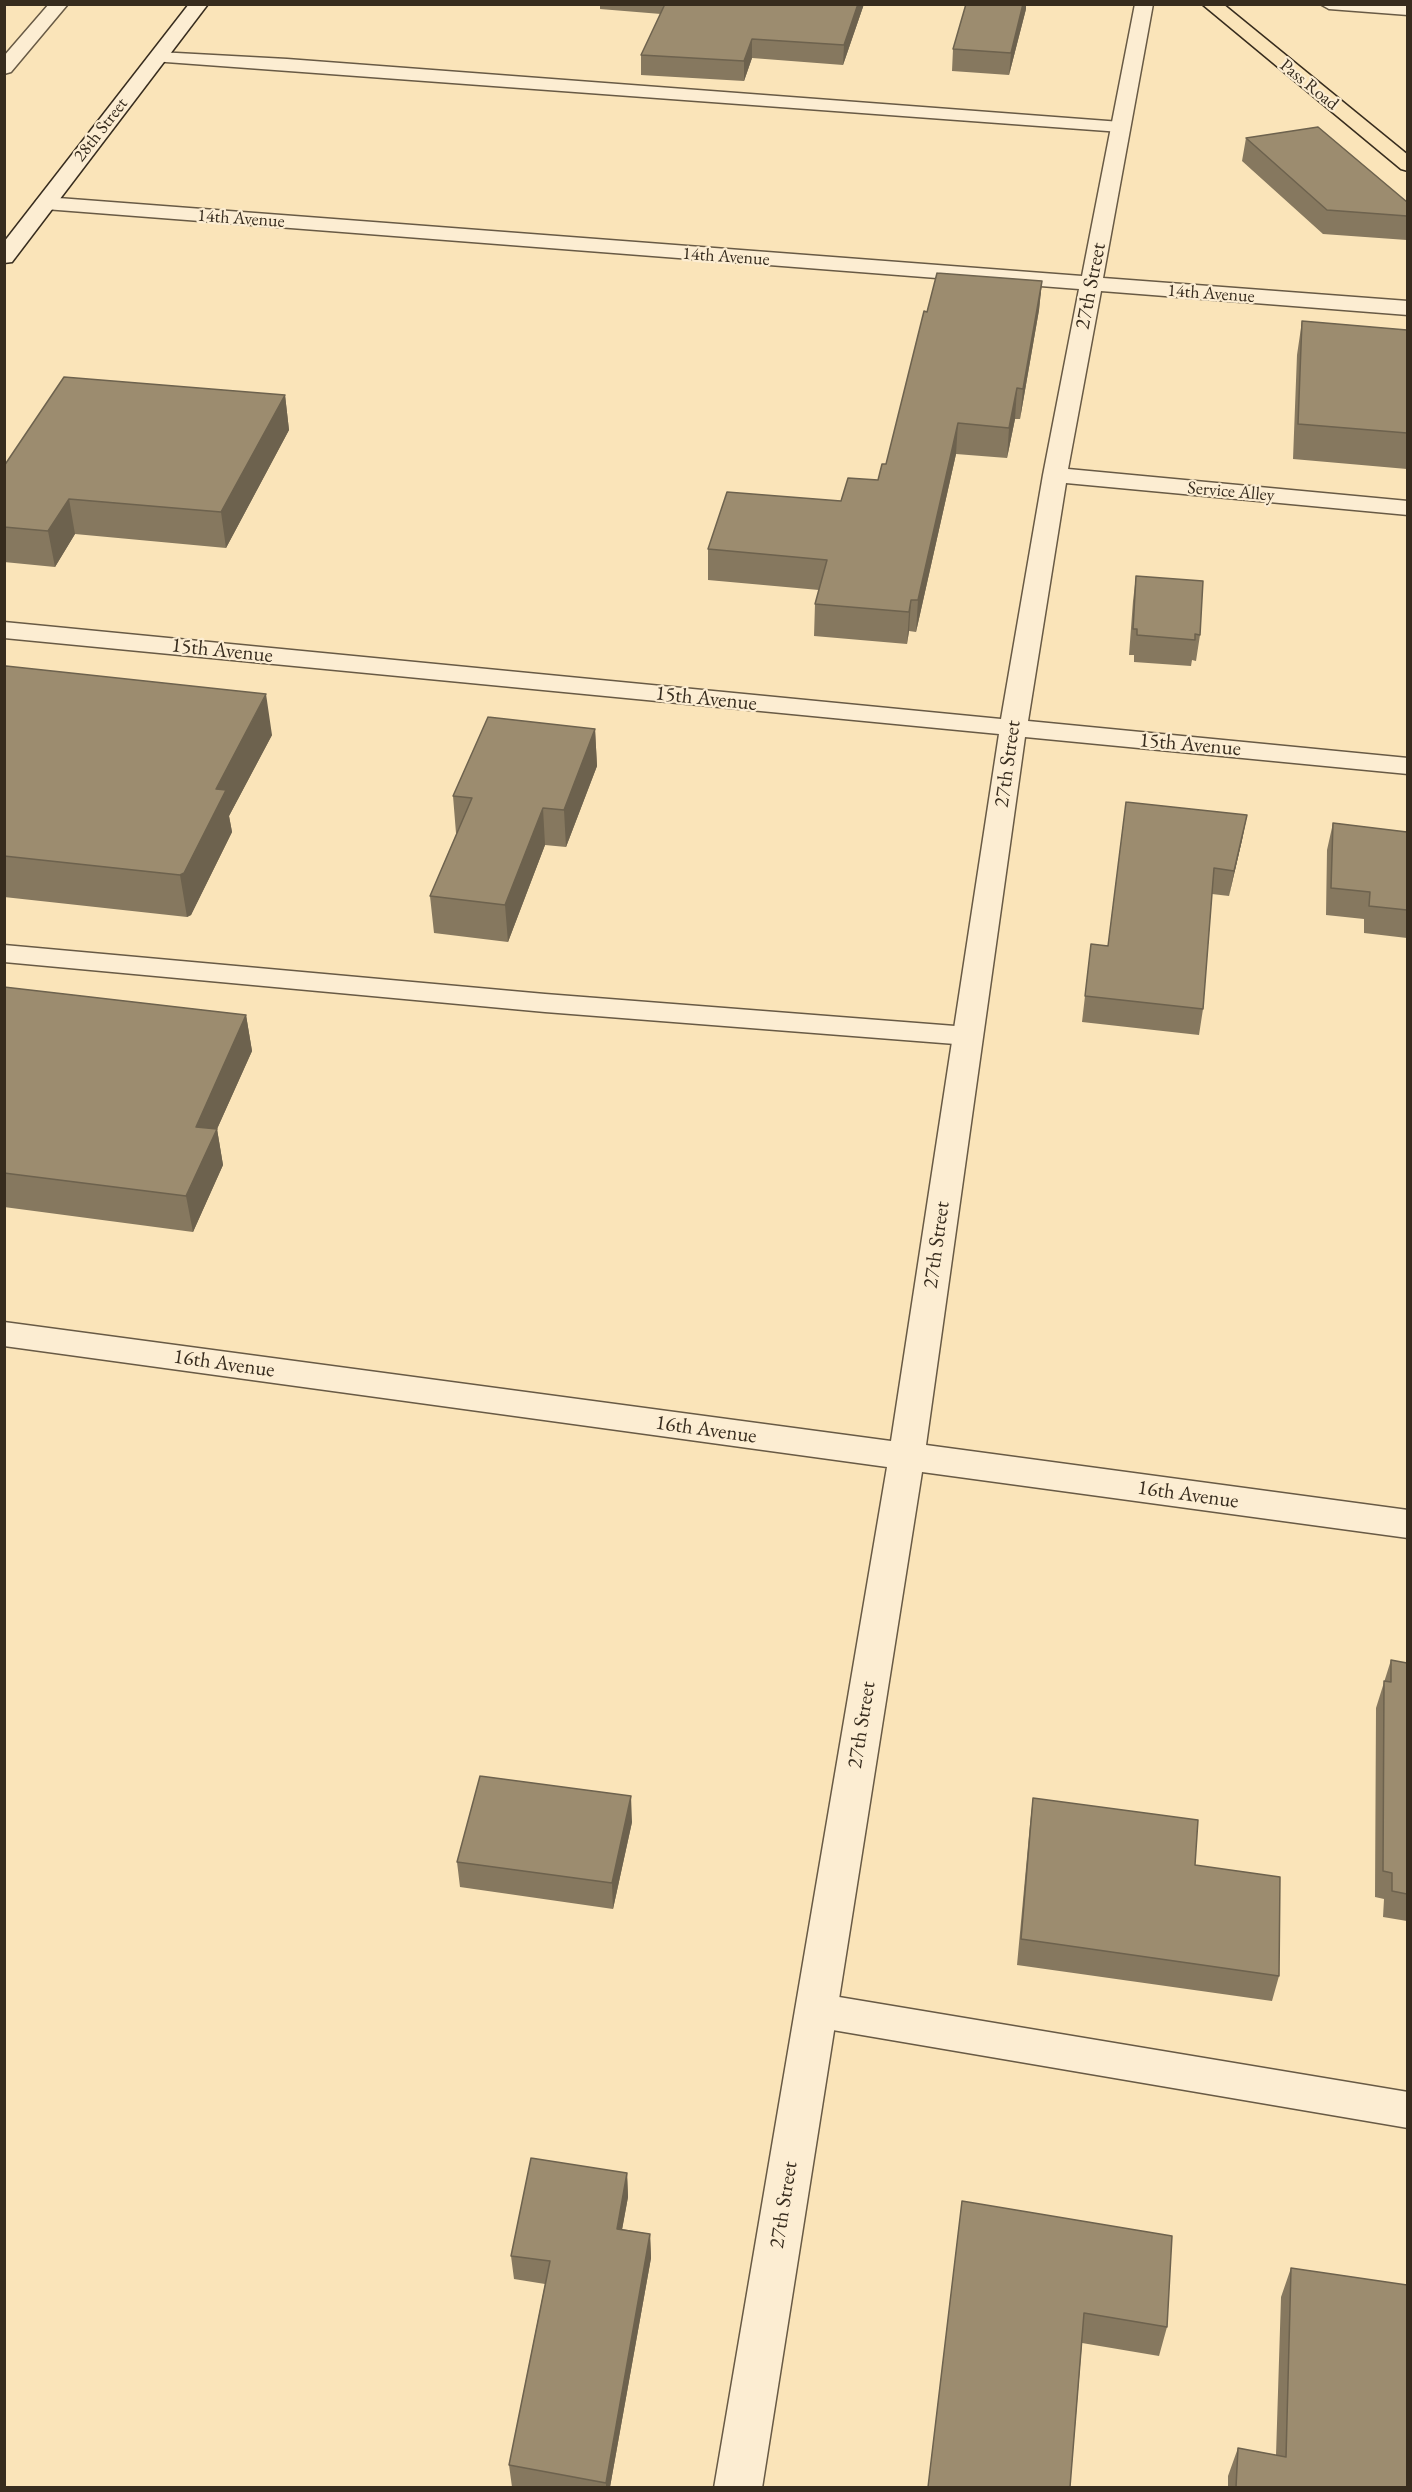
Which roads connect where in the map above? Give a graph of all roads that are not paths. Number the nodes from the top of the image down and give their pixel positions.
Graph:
1 (59, 4) edge
2 (199, 4) edge
3 (1144, 4) edge
4 (1211, 4) edge
5 (1329, 4) edge
6 (1407, 10) edge
7 (158, 57) junction
8 (4, 68) edge
9 (1121, 127) junction
10 (1407, 165) edge
11 (45, 203) junction
12 (7, 250) edge
13 (1092, 285) junction
14 (1407, 308) edge
15 (1055, 475) junction
16 (1407, 508) edge
17 (4, 630) edge
18 (1013, 729) junction
19 (1407, 766) edge
20 (4, 953) edge
21 (968, 1036) junction
22 (4, 1334) edge
23 (906, 1458) junction
24 (1407, 1524) edge
25 (815, 2010) junction
26 (1407, 2110) edge
27 (738, 2487) edge

1 - 8 street
2 - 7 street, 28th Street
3 - 9 street, 27th Street
4 - 10 main road, Pass Road
5 - 6 street
7 - 9 lane
7 - 11 street, 28th Street
9 - 13 street, 27th Street
11 - 12 street, 28th Street
11 - 13 street, 14th Avenue
13 - 14 street, 14th Avenue
13 - 15 street, 27th Street
15 - 16 street, Service Alley
15 - 18 street, 27th Street
17 - 18 street, 15th Avenue
18 - 19 street, 15th Avenue
18 - 21 street, 27th Street
20 - 21 lane
21 - 23 street, 27th Street
22 - 23 street, 16th Avenue
23 - 24 street, 16th Avenue
23 - 25 street, 27th Street
25 - 26 lane
25 - 27 street, 27th Street

